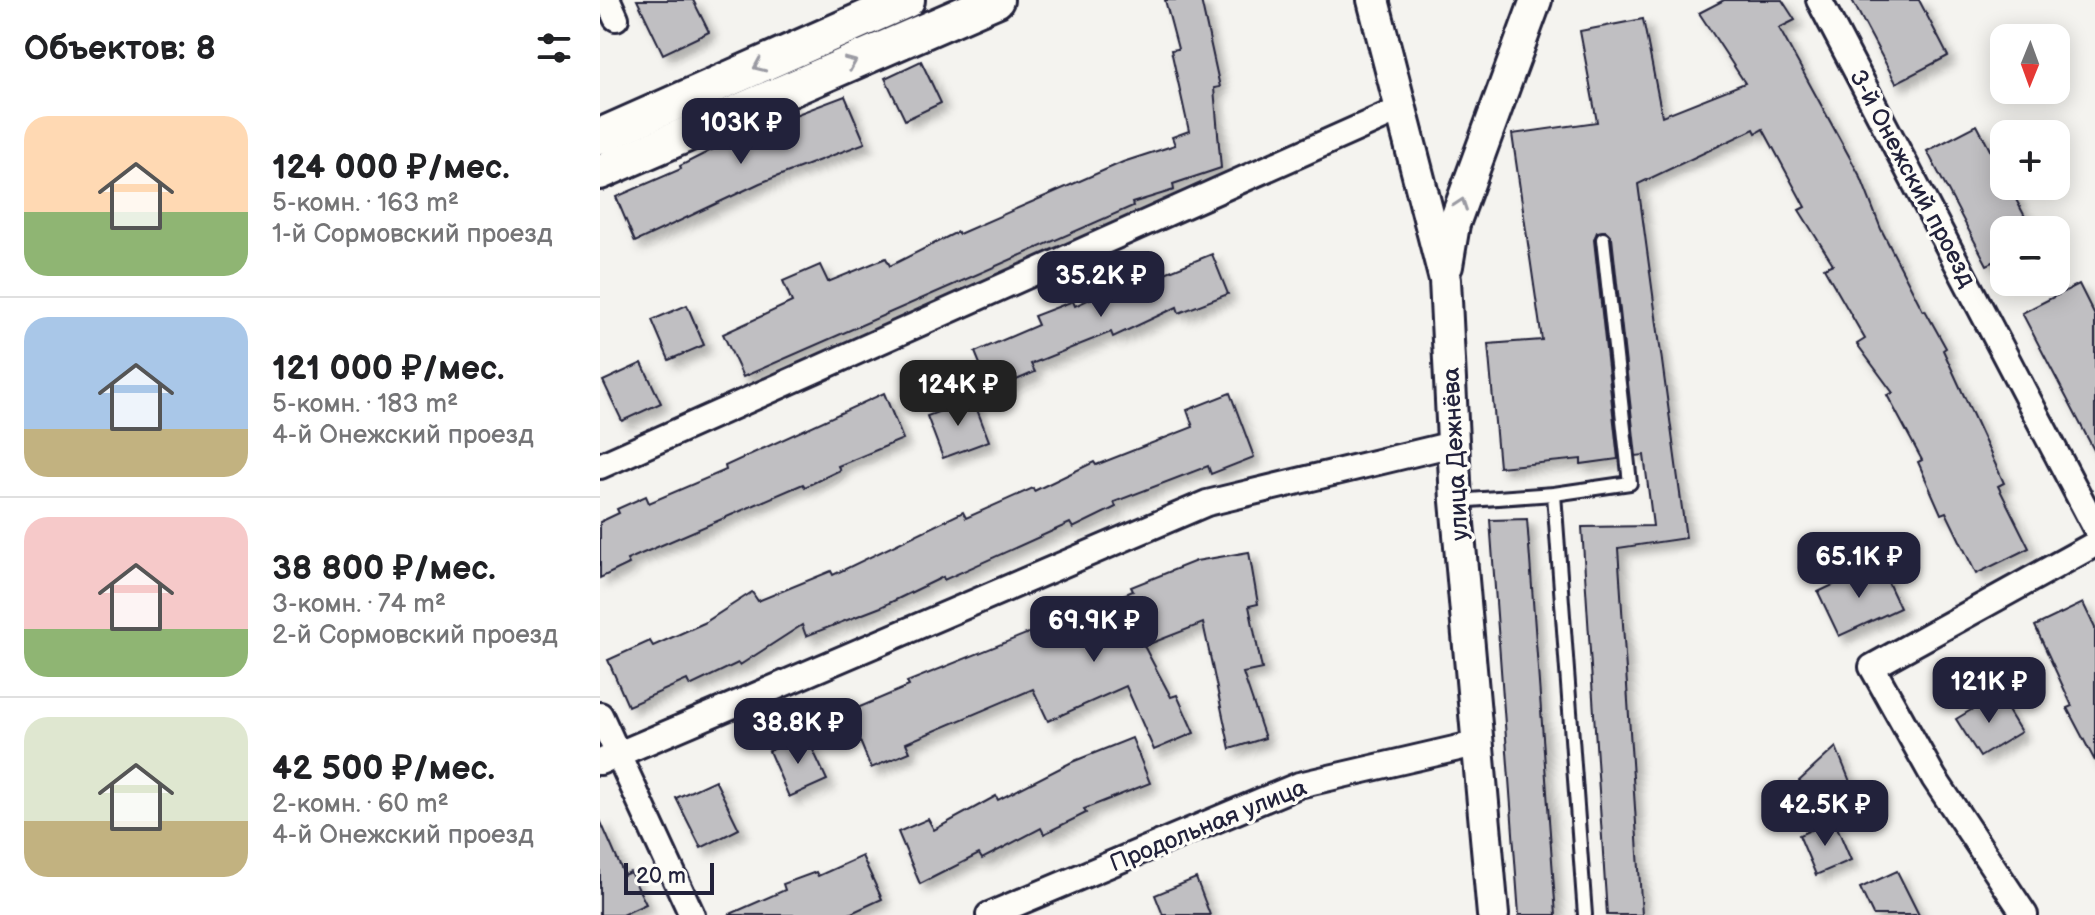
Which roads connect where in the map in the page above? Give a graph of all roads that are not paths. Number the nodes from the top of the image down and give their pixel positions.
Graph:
1 (907, 0) edge
2 (996, 0) edge
3 (1373, 0) edge
4 (1536, 0) edge
5 (1819, 0) edge
6 (1401, 109) junction
7 (600, 136) edge
8 (600, 172) edge
9 (1603, 239) dead end
10 (1445, 280) junction
11 (1453, 444) junction
12 (600, 466) edge
13 (1554, 494) junction
14 (1456, 501) junction
15 (2095, 527) edge
16 (2095, 544) edge
17 (600, 715) edge
18 (1480, 743) junction
19 (609, 758) edge
20 (692, 915) edge
21 (989, 915) edge
22 (1493, 915) edge
23 (1585, 915) edge
24 (2025, 915) edge

1 -> 7 main road
8 -> 2 main road
3 - 6 street, улица Дежнёва
10 -> 4 street
5 - 15 street, 3-й Онежский проезд
6 - 10 street, улица Дежнёва
6 - 12 street
9 - 13 lane
10 - 11 street, улица Дежнёва
11 - 14 street, улица Дежнёва
11 - 19 street
13 - 14 lane
13 - 23 lane
14 - 18 street, улица Дежнёва
16 - 24 street
17 - 19 street
18 - 21 street, Продольная улица
18 - 22 street, улица Дежнёва
19 - 20 street

